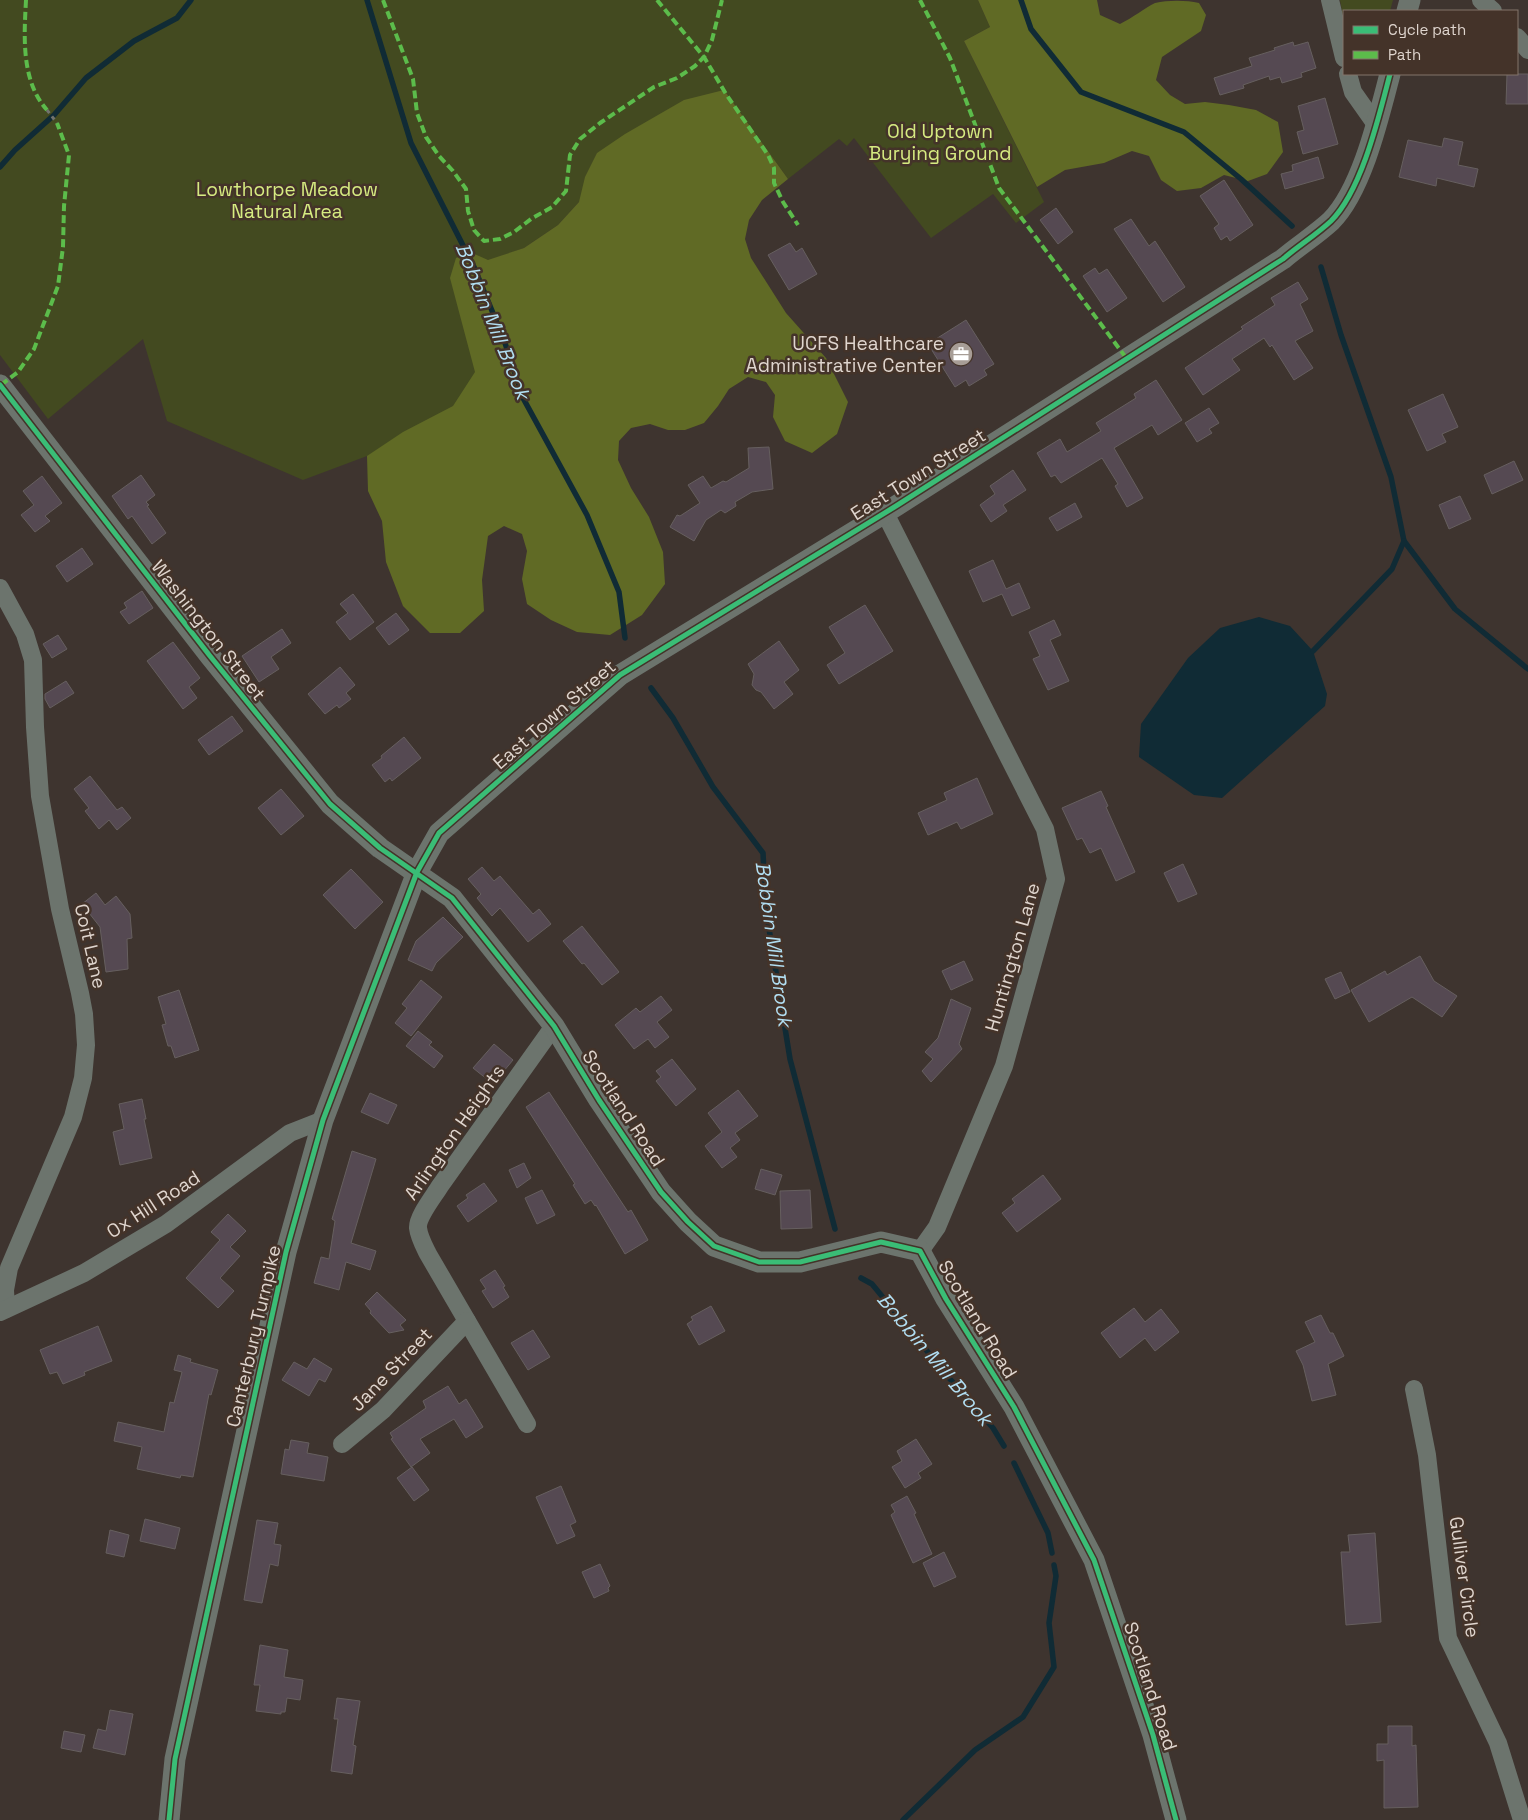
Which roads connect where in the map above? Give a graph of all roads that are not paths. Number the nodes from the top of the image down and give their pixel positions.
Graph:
1 (1330, 0) edge
2 (1481, 0) edge
3 (1492, 10) edge
4 (1518, 38) edge
5 (1528, 50) edge
6 (1343, 54) edge
7 (1348, 75) edge
8 (1390, 75) edge
9 (1377, 126) junction
10 (0, 384) edge
11 (885, 513) junction
12 (0, 588) edge
13 (417, 872) junction
14 (554, 1026) junction
15 (323, 1120) junction
16 (920, 1251) junction
17 (3, 1310) edge
18 (467, 1321) junction
19 (1414, 1389) dead end
20 (527, 1424) dead end
21 (342, 1444) dead end
22 (169, 1820) edge
23 (1176, 1820) edge
24 (1522, 1820) edge

1 - 6 street
2 - 3 street
4 - 5 street
7 - 9 street
8 - 9 street, East Town Street
9 - 11 street, East Town Street
10 - 13 street, Washington Street
11 - 13 street, East Town Street
11 - 16 street, Huntington Lane
12 - 17 street, Coit Lane
13 - 14 street, Scotland Road
13 - 15 street, Canterbury Turnpike
14 - 16 street, Scotland Road
14 - 18 street, Arlington Heights
15 - 17 street, Ox Hill Road
15 - 22 street, Canterbury Turnpike
16 - 23 street, Scotland Road
18 - 20 street, Arlington Heights
18 - 21 street, Jane Street
19 - 24 street, Gulliver Circle

